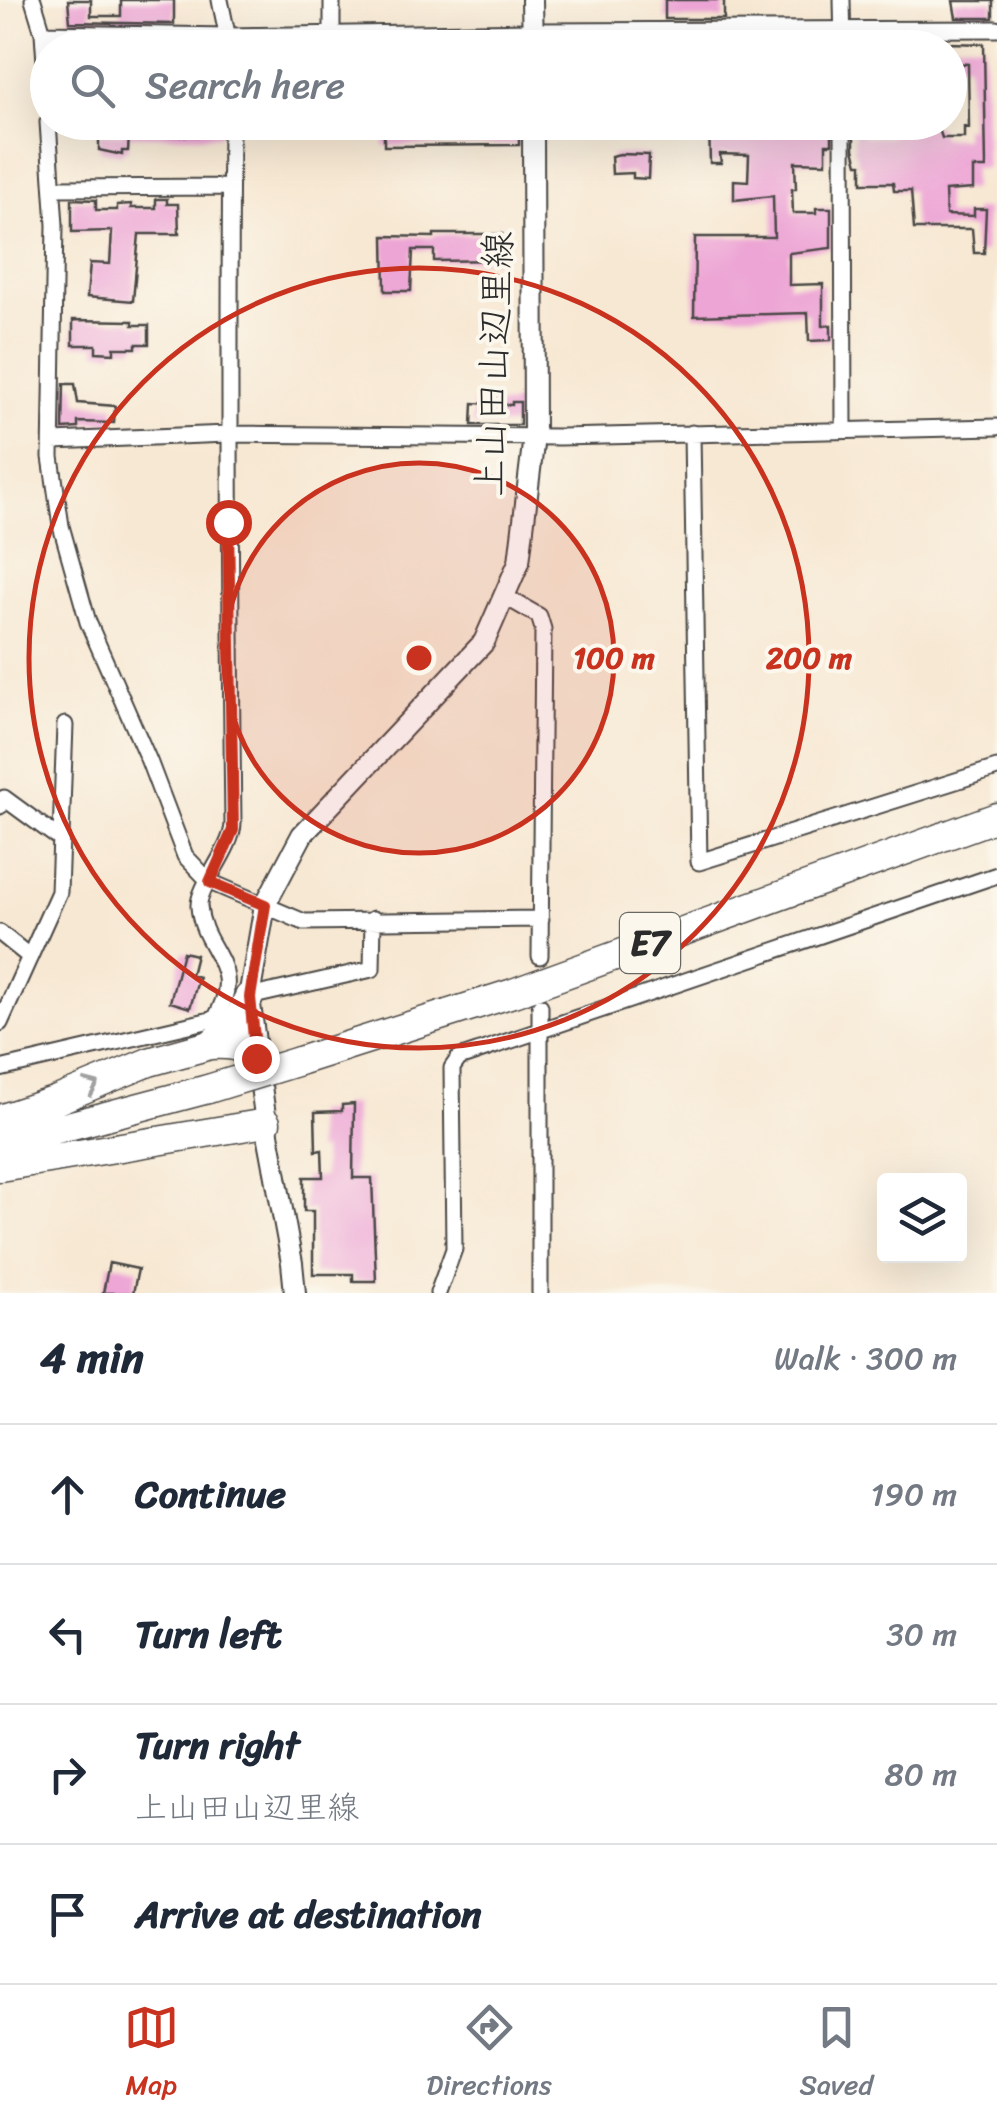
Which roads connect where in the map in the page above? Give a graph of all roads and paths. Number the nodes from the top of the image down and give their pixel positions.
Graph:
1 (33, 0) edge
2 (220, 0) edge
3 (332, 0) edge
4 (532, 0) edge
5 (842, 0) edge
6 (843, 29) junction
7 (997, 29) edge
8 (41, 30) edge
9 (226, 30) edge
10 (332, 30) edge
11 (533, 30) edge
12 (812, 30) edge
13 (49, 140) edge
14 (231, 140) edge
15 (533, 140) edge
16 (843, 140) edge
17 (230, 187) junction
18 (52, 188) junction
19 (997, 426) edge
20 (844, 430) junction
21 (228, 434) junction
22 (692, 434) junction
23 (534, 436) junction
24 (53, 441) junction
25 (504, 596) junction
26 (65, 726) dead end
27 (997, 768) edge
28 (0, 806) edge
29 (997, 817) edge
30 (60, 839) junction
31 (997, 875) edge
32 (210, 882) junction
33 (265, 905) junction
34 (374, 919) junction
35 (541, 919) junction
36 (0, 933) edge
37 (540, 956) dead end
38 (30, 957) junction
39 (250, 997) junction
40 (540, 1006) dead end
41 (0, 1023) edge
42 (541, 1030) junction
43 (210, 1045) junction
44 (256, 1058) junction
45 (0, 1069) edge
46 (0, 1119) edge
47 (266, 1123) junction
48 (0, 1144) edge
49 (0, 1168) edge
50 (295, 1293) edge
51 (438, 1293) edge
52 (540, 1293) edge

1 - 8 street
2 - 9 street
3 - 10 street
4 - 11 main road
5 - 6 street
6 - 7 street
6 - 12 street
13 - 18 street
14 - 17 street
15 - 23 main road, 上山田山辺里線
16 - 20 street
17 - 18 street
17 - 21 street
18 - 24 street
19 - 20 street
20 - 22 street
21 - 23 street
21 - 24 street
21 - 32 street
22 - 23 street
22 - 27 street
23 - 25 main road, 上山田山辺里線
24 - 32 street
25 - 33 main road, 上山田山辺里線
25 - 35 street
26 - 30 street
28 - 30 street
29 - 48 highway, E7, bridge
30 - 38 street
31 - 42 street
32 - 33 street
32 - 45 street
33 - 34 street
33 - 39 main road, 上山田山辺里線
34 - 35 street
34 - 39 street
35 - 37 street
36 - 38 street
38 - 41 street
39 - 43 highway
39 - 44 main road, 上山田山辺里線
40 - 42 street
42 - 51 street
42 - 52 street
43 - 44 highway
46 -> 43 highway
44 - 47 main road, 上山田山辺里線
47 - 49 highway
47 - 50 main road, 上山田山辺里線

